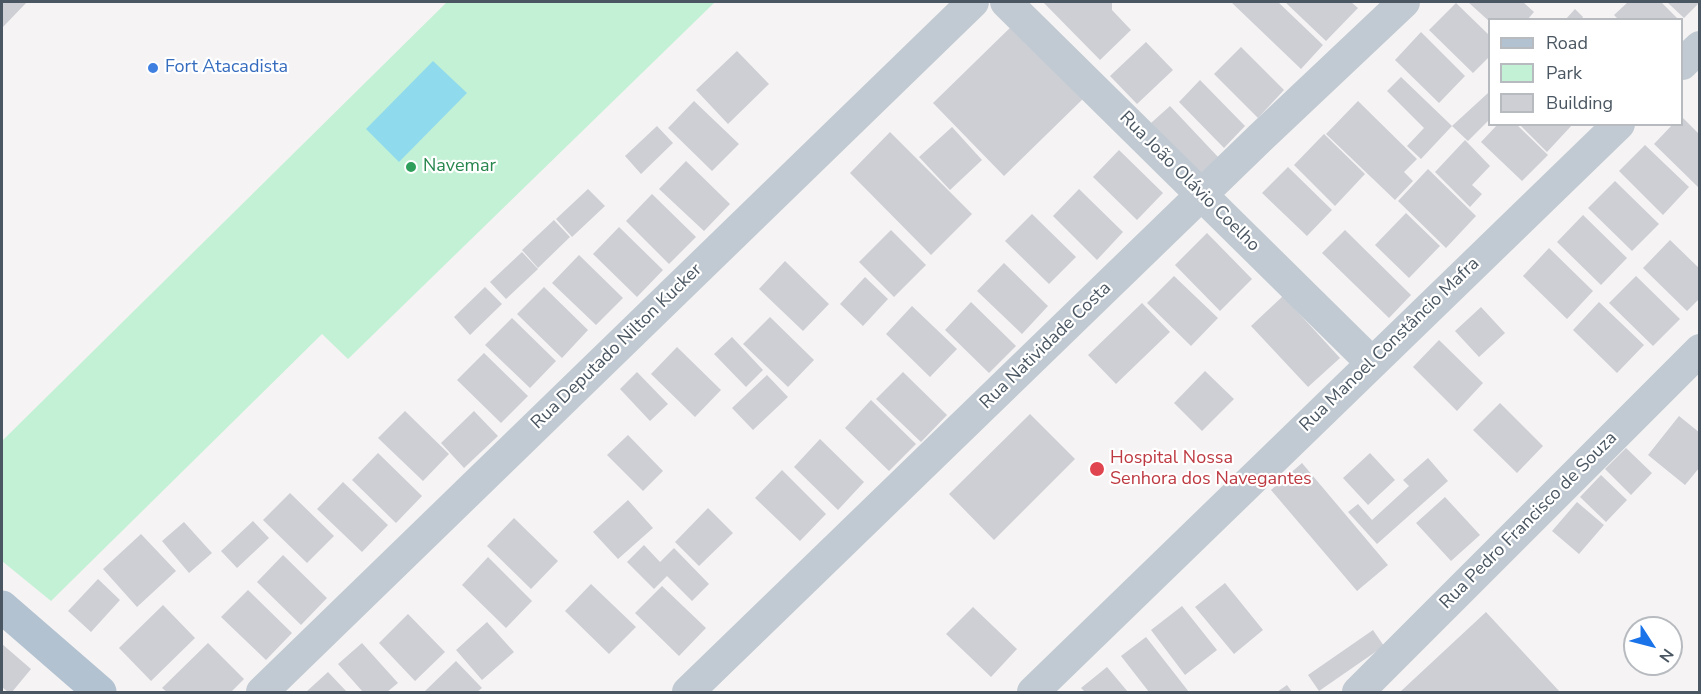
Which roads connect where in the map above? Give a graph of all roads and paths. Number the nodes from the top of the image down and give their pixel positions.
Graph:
1 (973, 2) edge
2 (1006, 2) edge
3 (1404, 2) edge
4 (1700, 47) edge
5 (1683, 63) edge
6 (1617, 126) edge
7 (1202, 195) junction
8 (1700, 350) edge
9 (1372, 363) junction
10 (2, 607) edge
11 (100, 693) edge
12 (262, 693) edge
13 (688, 693) edge
14 (1033, 693) edge
15 (1358, 693) edge

1 - 12 street, Rua Deputado Nilton Kucker
2 - 7 street, Rua João Olávio Coelho
3 - 7 street, Rua Natividade Costa
4 - 5 street
6 - 9 street, Rua Manoel Constâncio Mafra
7 - 9 street, Rua João Olávio Coelho
7 - 13 street, Rua Natividade Costa
8 - 15 street, Rua Pedro Francisco de Souza
9 - 14 street, Rua Manoel Constâncio Mafra
10 - 11 main road

